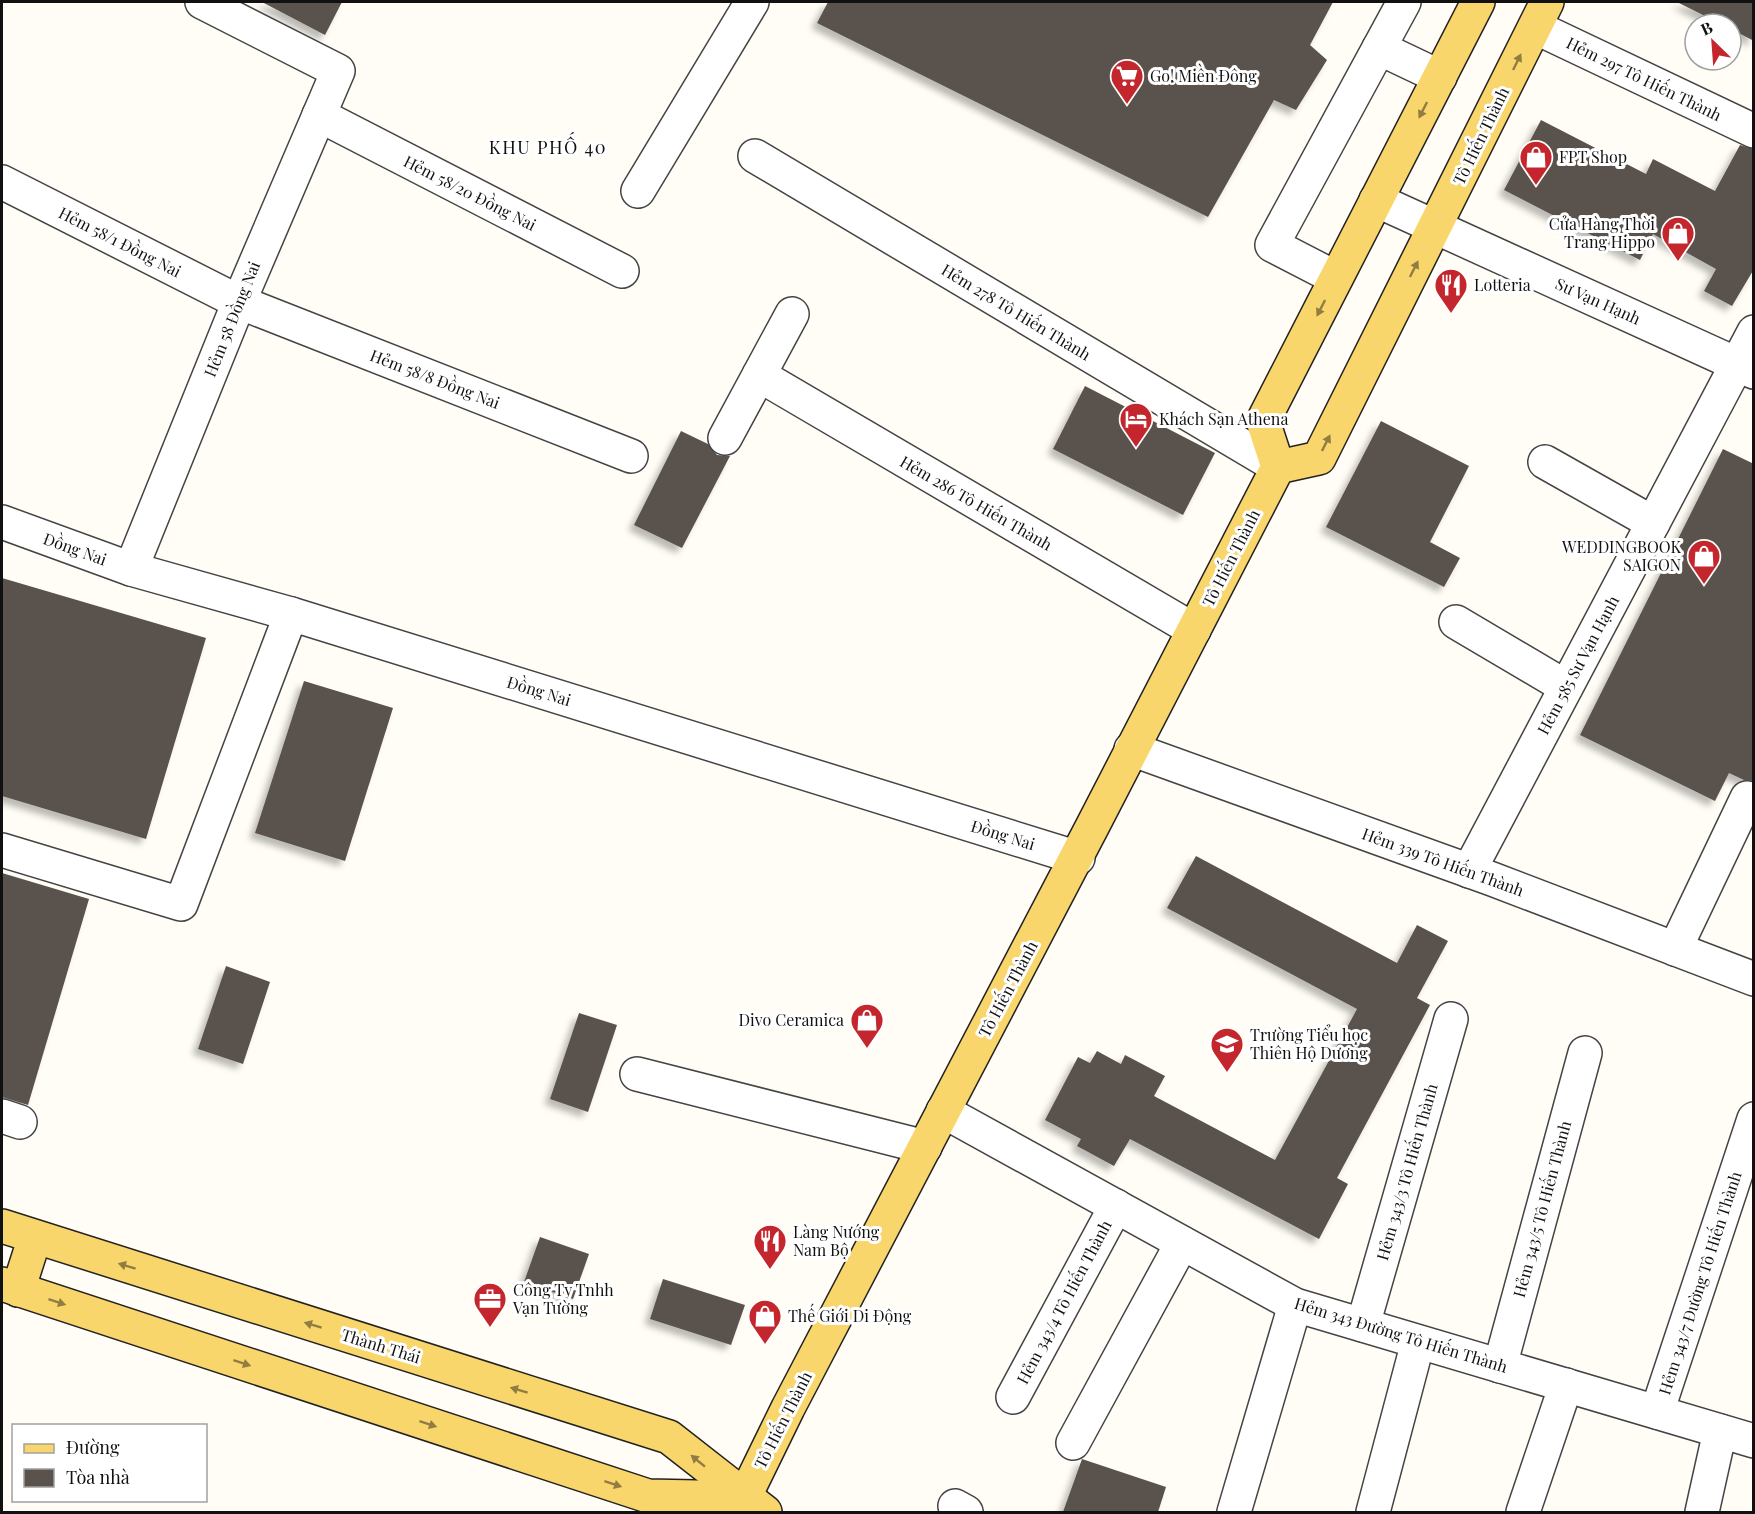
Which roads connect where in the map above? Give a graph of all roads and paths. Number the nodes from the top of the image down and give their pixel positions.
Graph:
1 (202, 2) edge
2 (752, 2) edge
3 (1404, 2) edge
4 (1478, 2) edge
5 (1541, 14) edge
6 (1379, 48) junction
7 (1440, 77) junction
8 (319, 115) junction
9 (1754, 131) edge
10 (755, 156) dead end
11 (2, 182) edge
12 (638, 191) dead end
13 (1376, 200) junction
14 (1435, 227) junction
15 (622, 271) dead end
16 (1336, 278) junction
17 (238, 302) junction
18 (792, 314) dead end
19 (1754, 332) edge
20 (1745, 368) edge
21 (759, 375) junction
22 (725, 438) dead end
23 (631, 456) dead end
24 (1545, 462) dead end
25 (1278, 467) junction
26 (2, 522) edge
27 (1653, 523) junction
28 (131, 569) junction
29 (291, 614) junction
30 (1456, 622) dead end
31 (1194, 630) junction
32 (1566, 687) junction
33 (1131, 749) junction
34 (1748, 798) dead end
35 (2, 850) edge
36 (1078, 858) junction
37 (1469, 871) junction
38 (1676, 949) junction
39 (1754, 979) edge
40 (1451, 1019) dead end
41 (1585, 1053) dead end
42 (637, 1074) dead end
43 (943, 1111) junction
44 (1754, 1119) edge
45 (925, 1147) junction
46 (1116, 1206) junction
47 (2, 1226) edge
48 (35, 1237) junction
49 (1182, 1243) junction
50 (10, 1287) edge
51 (1295, 1305) junction
52 (1363, 1325) junction
53 (1418, 1342) junction
54 (1500, 1366) junction
55 (1566, 1385) junction
56 (1012, 1397) dead end
57 (1657, 1412) junction
58 (1720, 1431) junction
59 (1754, 1441) edge
60 (1073, 1443) dead end
61 (750, 1508) edge
62 (1234, 1512) edge
63 (1373, 1512) edge
64 (1522, 1512) edge
65 (1702, 1512) edge

1 - 8 street, Hẻm 58 Đồng Nai
2 - 12 street
3 - 6 street
4 - 7 main road
5 - 9 street, Hẻm 297 Tô Hiến Thành
14 -> 5 main road, Tô Hiến Thành
6 - 7 street
6 - 16 street
7 -> 13 main road
8 - 15 street, Hẻm 58/20 Đồng Nai
8 - 17 street, Hẻm 58 Đồng Nai
10 - 25 street, Hẻm 278 Tô Hiến Thành
11 - 17 street, Hẻm 58/1 Đồng Nai
13 - 14 street, Sư Vạn Hạnh
13 - 16 main road
14 - 20 street, Sư Vạn Hạnh
25 -> 14 main road, Tô Hiến Thành
16 -> 25 main road
17 - 23 street, Hẻm 58/8 Đồng Nai
17 - 28 street, Hẻm 58 Đồng Nai
18 - 21 street
19 - 20 street
20 - 27 street, Hẻm 585 Sư Vạn Hạnh
21 - 22 street
21 - 31 street, Hẻm 286 Tô Hiến Thành
24 - 27 street
25 - 31 main road, Tô Hiến Thành
26 - 28 street, Đồng Nai
27 - 32 street, Hẻm 585 Sư Vạn Hạnh
28 - 29 street, Đồng Nai
29 - 35 street
29 - 36 street, Đồng Nai
30 - 32 street
31 - 33 main road, Tô Hiến Thành
32 - 37 street, Hẻm 585 Sư Vạn Hạnh
33 - 36 main road, Tô Hiến Thành
33 - 37 street, Hẻm 339 Tô Hiến Thành
34 - 38 street
36 - 43 main road, Tô Hiến Thành
37 - 38 street, Hẻm 339 Tô Hiến Thành
38 - 39 street, Hẻm 339 Tô Hiến Thành
40 - 52 street, Hẻm 343/3 Tô Hiến Thành
41 - 54 street, Hẻm 343/5 Tô Hiến Thành
42 - 45 street
43 - 45 main road, Tô Hiến Thành
43 - 46 street, Hẻm 343 Đường Tô Hiến Thành
44 - 57 street, Hẻm 343/7 Đường Tô Hiến Thành
45 - 61 main road, Tô Hiến Thành
46 - 49 street, Hẻm 343 Đường Tô Hiến Thành
46 - 56 street, Hẻm 343/4 Tô Hiến Thành
47 - 48 main road, Thành Thái
48 - 50 main road
61 -> 48 main road, Thành Thái
49 - 51 street, Hẻm 343 Đường Tô Hiến Thành
49 - 60 street
50 -> 61 main road
51 - 52 street, Hẻm 343 Đường Tô Hiến Thành
51 - 62 street
52 - 53 street, Hẻm 343 Đường Tô Hiến Thành
53 - 54 street, Hẻm 343 Đường Tô Hiến Thành
53 - 63 street
54 - 55 street, Hẻm 343 Đường Tô Hiến Thành
55 - 57 street, Hẻm 343 Đường Tô Hiến Thành
55 - 64 street
57 - 58 street, Hẻm 343 Đường Tô Hiến Thành
58 - 59 street, Hẻm 343 Đường Tô Hiến Thành
58 - 65 street

